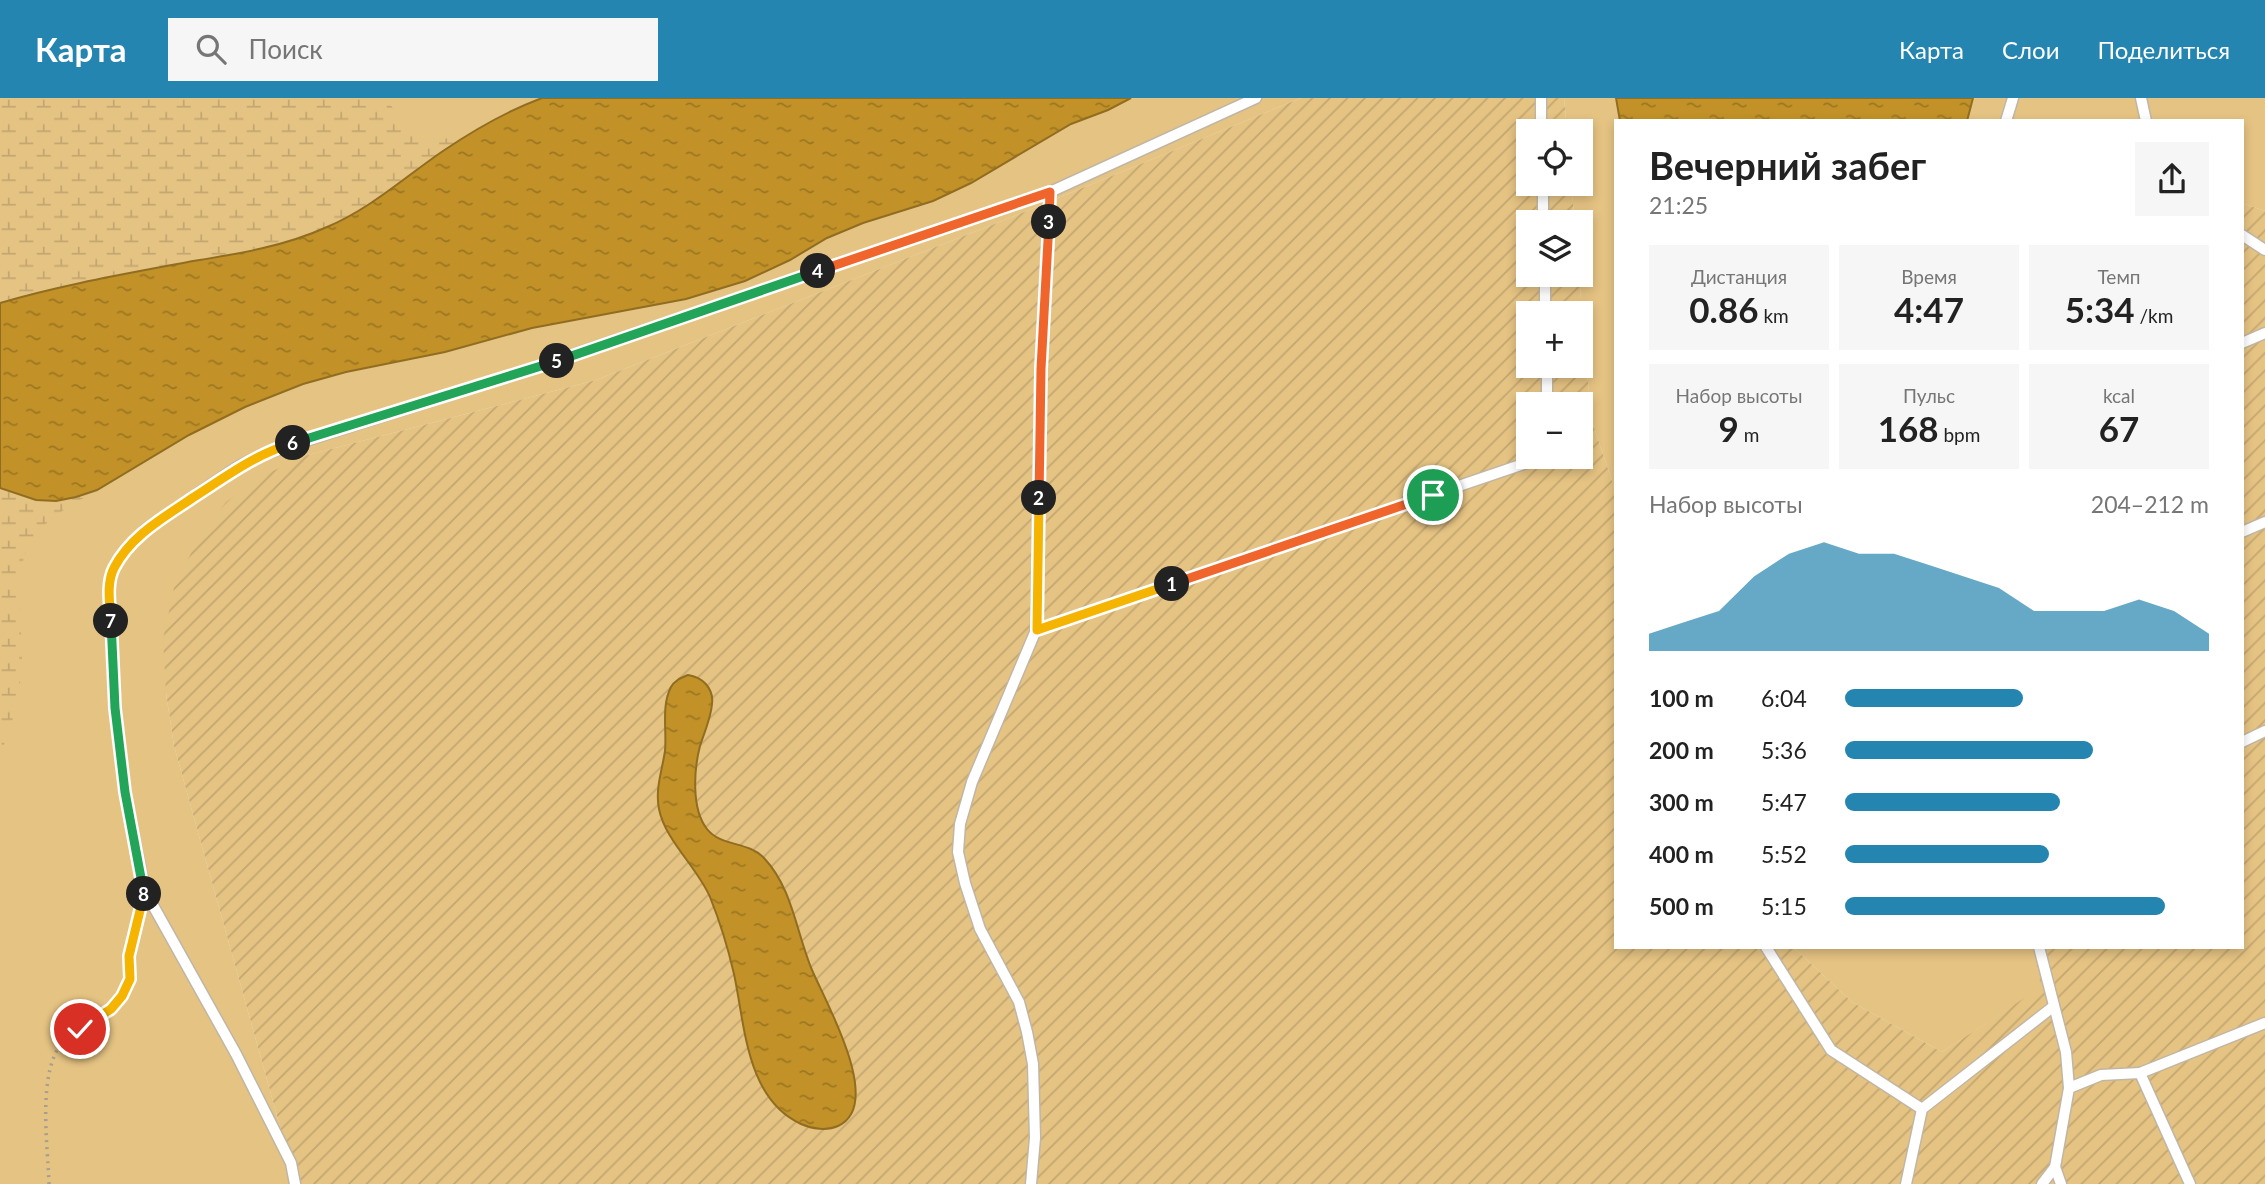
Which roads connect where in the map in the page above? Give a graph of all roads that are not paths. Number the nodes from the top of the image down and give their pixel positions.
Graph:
1 (1256, 98) edge
2 (1541, 98) edge
3 (2013, 98) edge
4 (2141, 98) edge
5 (1541, 119) edge
6 (2007, 119) edge
7 (2146, 119) edge
8 (1050, 192) junction
9 (2244, 237) edge
10 (2265, 250) edge
11 (2265, 333) edge
12 (2244, 341) edge
13 (1516, 467) edge
14 (2265, 522) edge
15 (2244, 531) edge
16 (1037, 630) junction
17 (2265, 731) edge
18 (2244, 741) edge
19 (1767, 949) edge
20 (2040, 949) edge
21 (2054, 1006) junction
22 (2265, 1023) edge
23 (2140, 1073) junction
24 (2069, 1088) junction
25 (1922, 1109) junction
26 (2056, 1167) junction
27 (295, 1184) edge
28 (1031, 1184) edge
29 (1906, 1184) edge
30 (2042, 1184) edge
31 (2061, 1184) edge
32 (2190, 1184) edge

1 - 8 lane
2 - 5 lane
3 - 6 lane
4 - 7 lane
8 - 16 lane
8 - 27 lane
9 - 10 lane
11 - 12 lane
13 - 16 lane
14 - 15 lane
16 - 28 lane
17 - 18 lane
19 - 25 lane
20 - 21 lane
21 - 24 lane
21 - 25 lane
22 - 23 lane
23 - 24 lane
23 - 32 lane
24 - 26 lane
25 - 29 lane
26 - 30 lane
26 - 31 lane

